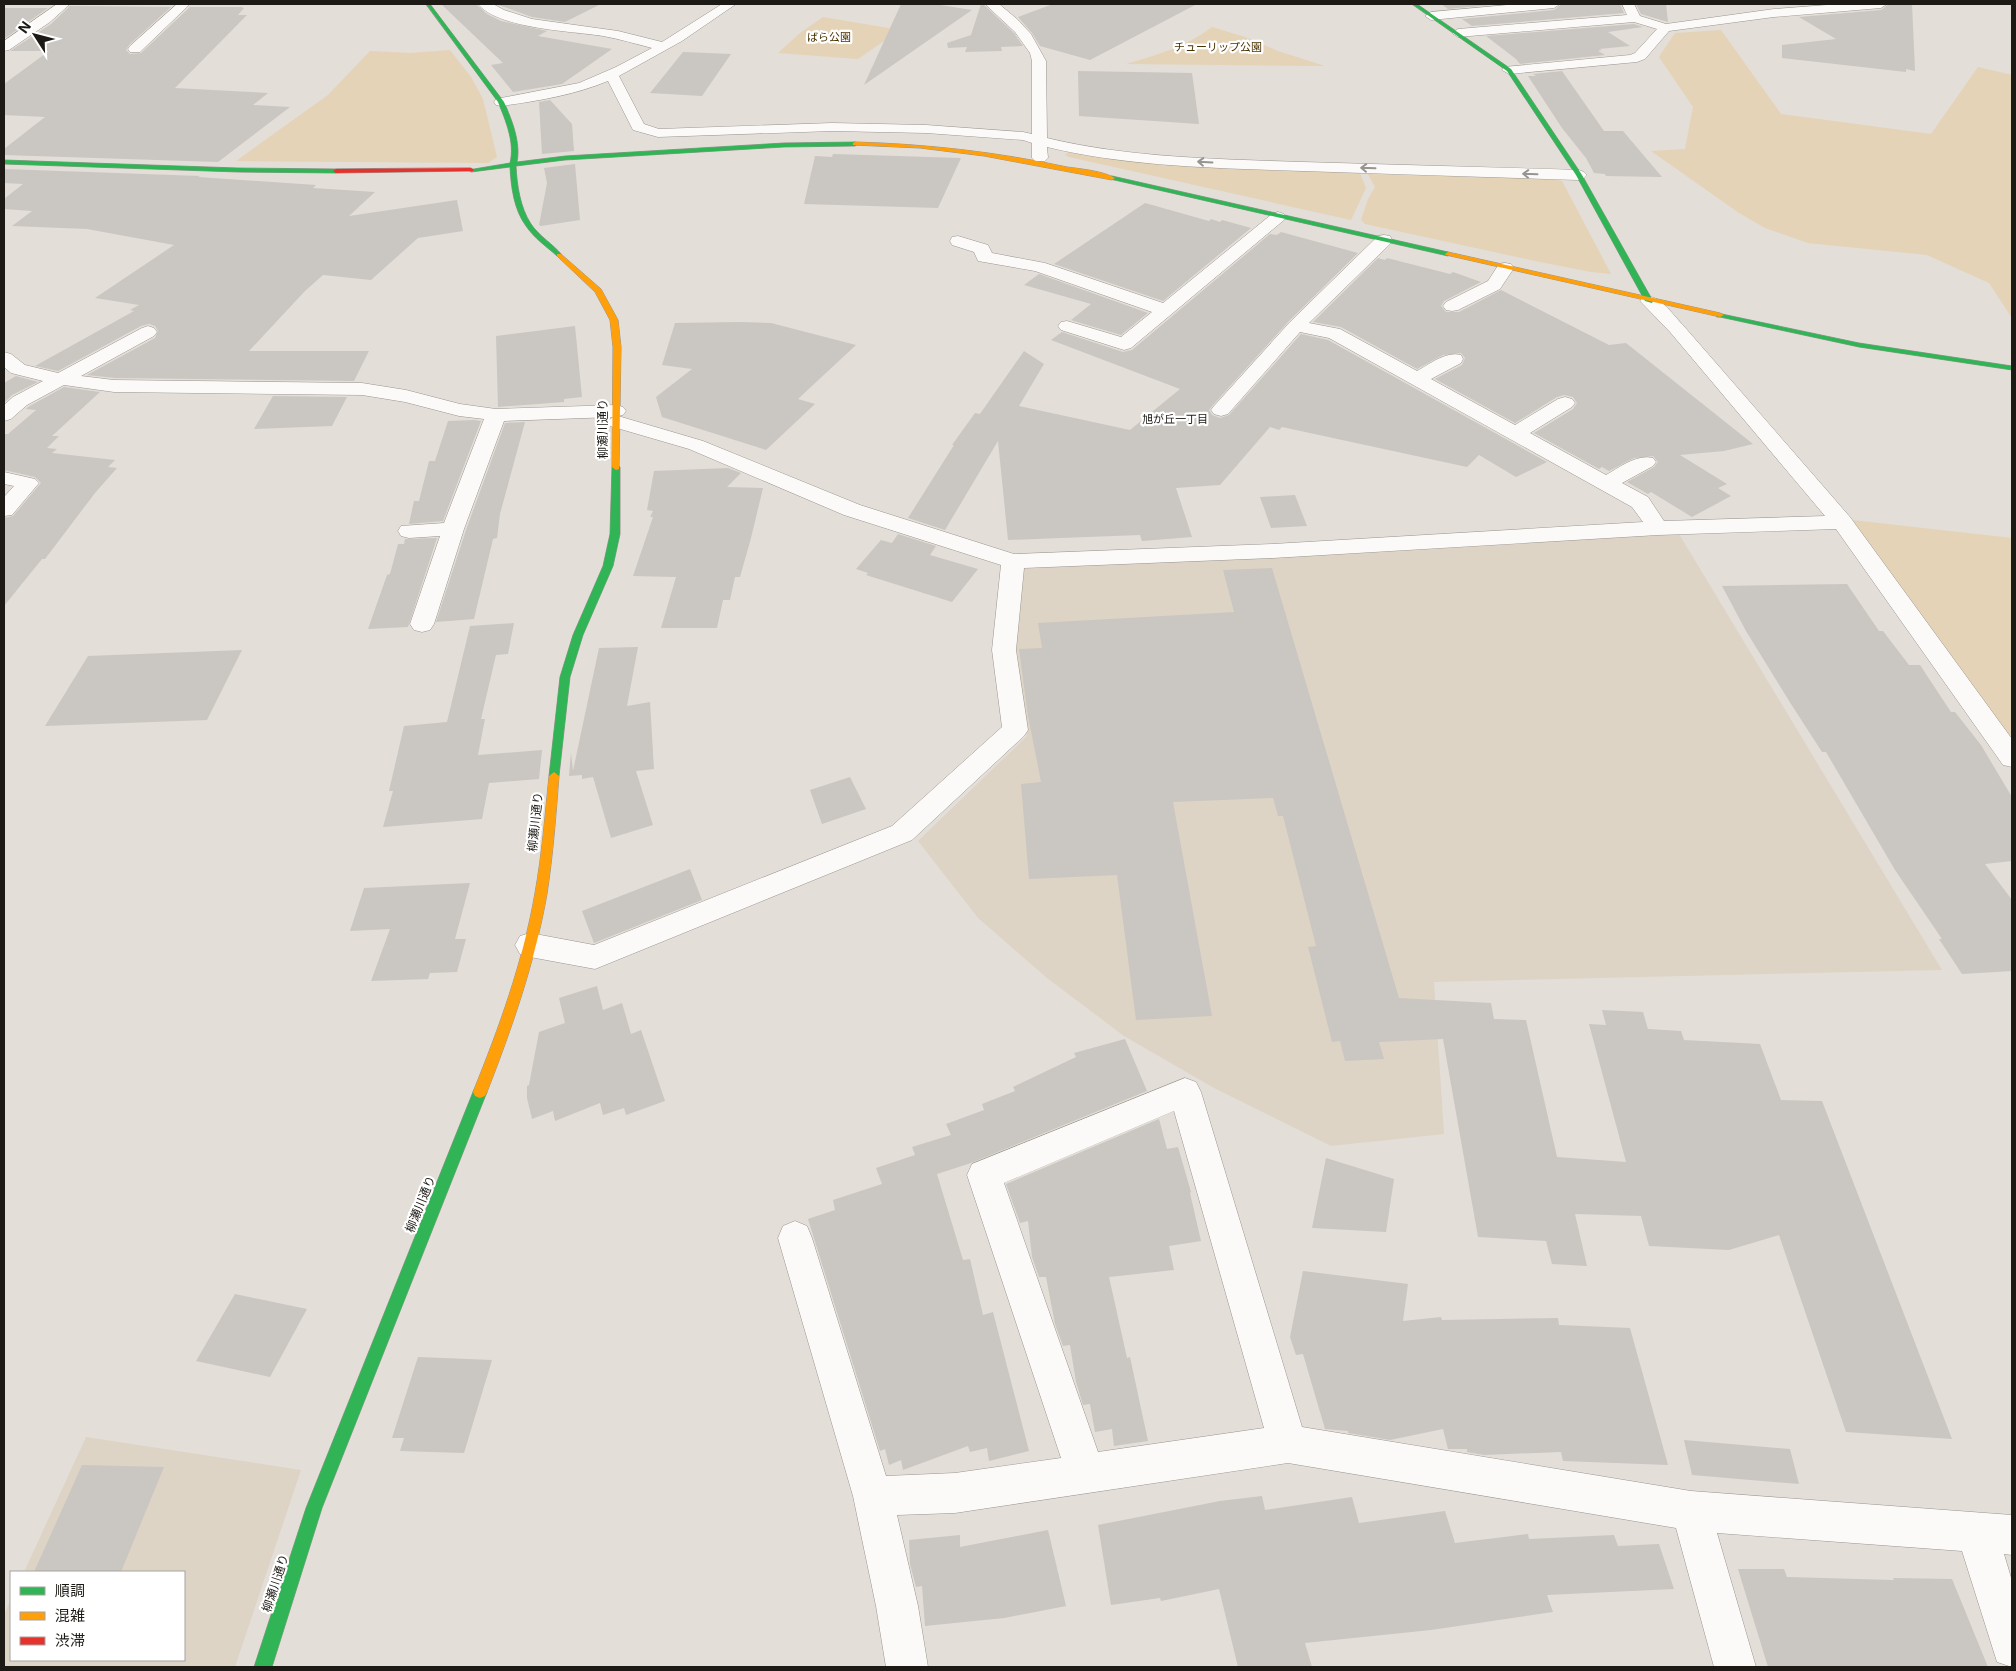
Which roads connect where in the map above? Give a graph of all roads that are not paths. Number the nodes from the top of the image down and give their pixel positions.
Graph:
1 (64, 4) edge
2 (184, 4) edge
3 (428, 4) edge
4 (515, 4) edge
5 (730, 4) edge
6 (991, 4) edge
7 (1414, 4) edge
8 (1554, 4) edge
9 (1628, 4) edge
10 (1763, 4) edge
11 (1874, 4) edge
12 (488, 7) edge
13 (1774, 13) junction
14 (1432, 16) junction
15 (1635, 18) junction
16 (1665, 28) junction
17 (1458, 33) junction
18 (663, 46) junction
19 (4, 47) edge
20 (135, 49) dead end
21 (1509, 70) junction
22 (611, 74) junction
23 (501, 102) junction
24 (1041, 140) junction
25 (4, 162) edge
26 (1040, 162) junction
27 (513, 165) junction
28 (1579, 175) junction
29 (1278, 217) junction
30 (1384, 240) junction
31 (958, 241) dead end
32 (1505, 268) junction
33 (1649, 301) junction
34 (1452, 306) dead end
35 (1165, 310) junction
36 (1067, 326) dead end
37 (1296, 326) junction
38 (148, 332) dead end
39 (4, 358) edge
40 (1454, 359) dead end
41 (2012, 368) edge
42 (61, 379) junction
43 (1416, 379) junction
44 (1565, 403) dead end
45 (1221, 410) dead end
46 (4, 415) edge
47 (496, 415) junction
48 (616, 416) junction
49 (1515, 433) junction
50 (1646, 462) dead end
51 (4, 478) edge
52 (1606, 483) junction
53 (4, 510) edge
54 (1842, 522) junction
55 (1658, 528) junction
56 (453, 529) junction
57 (409, 531) dead end
58 (1013, 560) junction
59 (422, 624) dead end
60 (2012, 758) edge
61 (530, 945) junction
62 (795, 1238) dead end
63 (1288, 1444) junction
64 (1086, 1473) junction
65 (873, 1496) junction
66 (1691, 1511) junction
67 (1995, 1534) edge
68 (2012, 1647) edge
69 (263, 1667) edge
70 (907, 1667) edge
71 (1735, 1667) edge

1 - 19 street
2 - 20 street
3 - 23 street, 柳瀬川通り
4 - 12 street
5 - 18 street
6 - 24 street
7 - 14 street
8 - 14 street
9 - 15 street
10 - 13 street
11 - 13 street
12 - 18 street
13 - 16 street
14 - 17 street
15 - 16 street
15 - 17 street
16 - 21 street
17 - 21 street
18 - 22 street
21 - 28 street
22 - 23 street
22 - 24 street
23 - 27 street, 柳瀬川通り
24 - 26 street
28 -> 24 street
25 - 27 street
26 - 27 street
26 - 29 street
27 - 48 street, 柳瀬川通り
28 - 33 street
29 - 30 street
29 - 35 street
30 - 32 street
30 - 37 street
31 - 35 street
32 - 33 street
32 - 34 street
33 - 41 street
33 - 54 street
35 - 36 street
37 - 43 street
37 - 45 street
38 - 42 street
39 - 42 street
40 - 43 street
42 - 46 street
42 - 47 street
43 - 49 street
44 - 49 street
47 - 48 street
47 - 56 street
48 - 58 street
48 - 61 street, 柳瀬川通り
49 - 52 street
50 - 52 street
51 - 53 street
52 - 55 street
54 - 55 street
54 - 60 street
55 - 58 street
56 - 57 street
56 - 59 street
58 - 61 street
61 - 69 street, 柳瀬川通り
62 - 65 street
63 - 64 street
63 - 64 street
63 - 66 street
64 - 65 street
65 - 70 street
66 - 67 street
66 - 71 street
67 - 68 street

